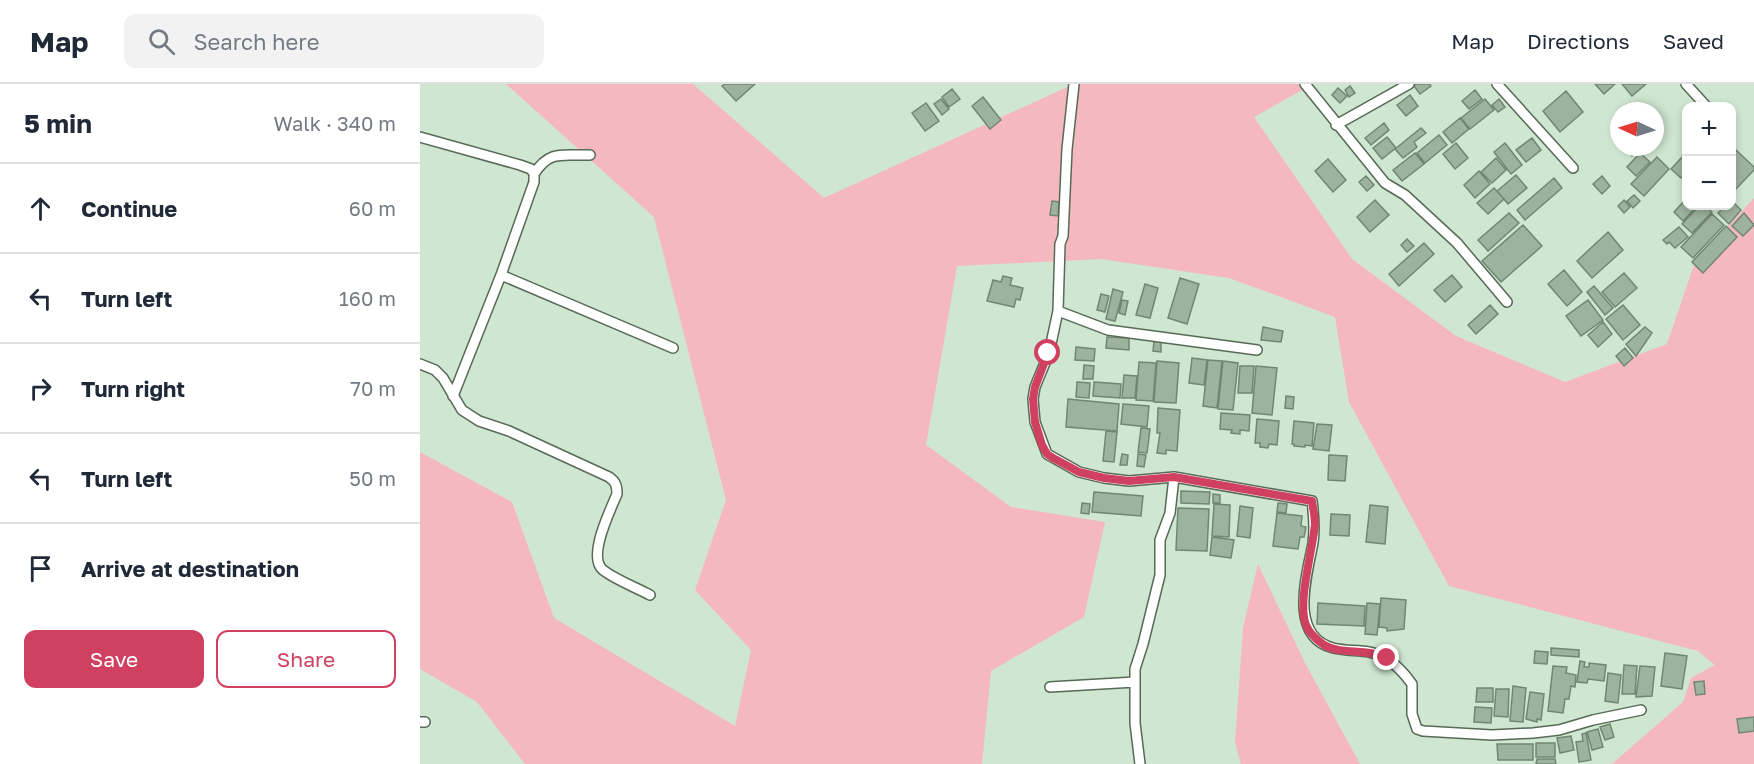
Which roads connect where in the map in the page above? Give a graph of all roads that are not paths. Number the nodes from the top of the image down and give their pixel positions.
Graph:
1 (1074, 84) edge
2 (1305, 84) edge
3 (1409, 84) edge
4 (1497, 84) edge
5 (1686, 84) edge
6 (1702, 102) edge
7 (1336, 125) junction
8 (420, 137) edge
9 (590, 155) dead end
10 (1573, 168) dead end
11 (534, 174) junction
12 (501, 275) junction
13 (1507, 302) dead end
14 (1058, 311) junction
15 (673, 348) dead end
16 (1257, 350) dead end
17 (420, 364) edge
18 (453, 396) junction
19 (1174, 477) junction
20 (650, 595) dead end
21 (1135, 681) junction
22 (1050, 687) dead end
23 (1641, 710) dead end
24 (1140, 764) edge

1 - 14 street
2 - 7 street
3 - 7 street
4 - 10 street
5 - 6 street
7 - 13 street
8 - 11 street
9 - 11 street
11 - 12 street
12 - 15 street
12 - 18 street
14 - 16 street
14 - 19 street
17 - 18 street
18 - 20 street
19 - 21 street
19 - 23 street
21 - 22 street
21 - 24 street

